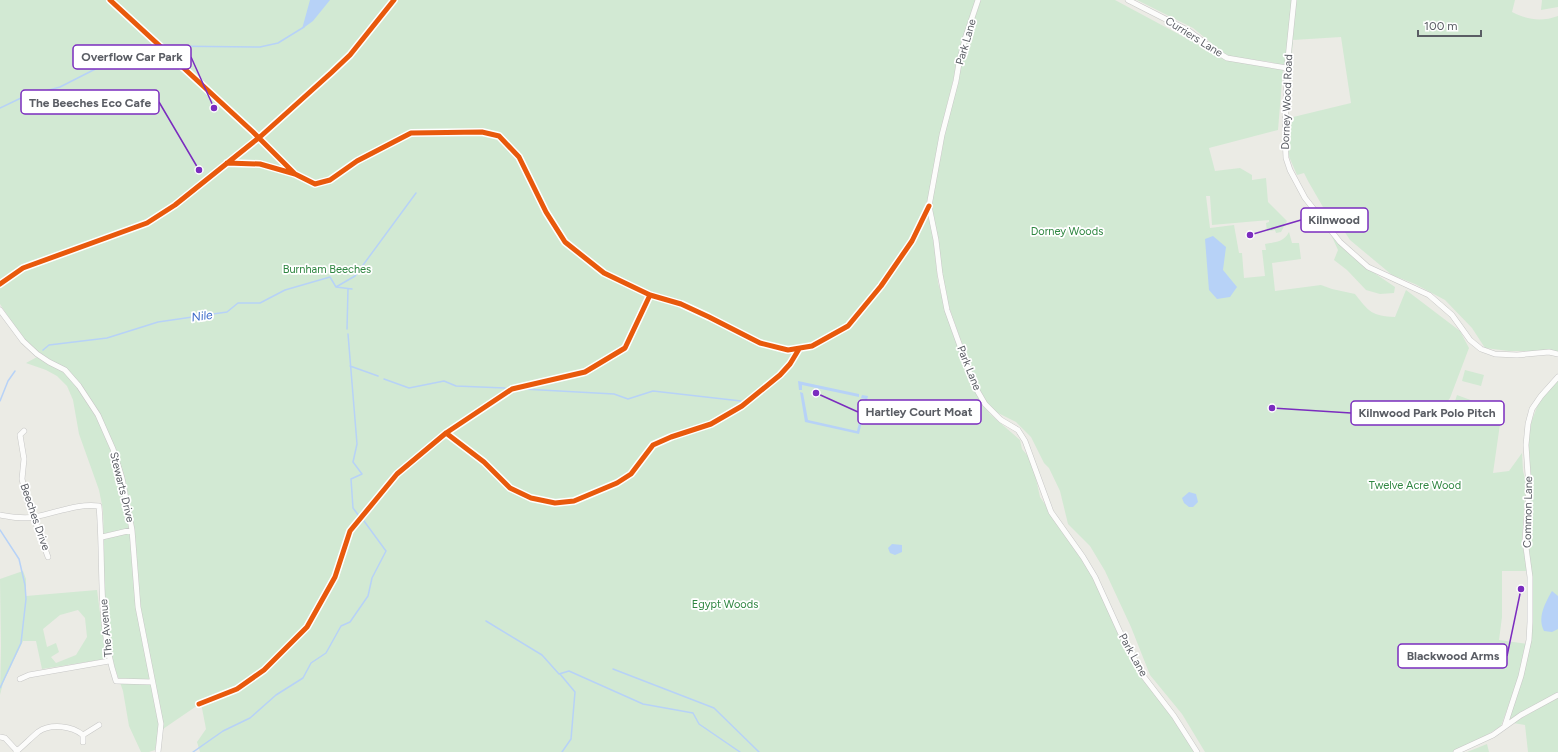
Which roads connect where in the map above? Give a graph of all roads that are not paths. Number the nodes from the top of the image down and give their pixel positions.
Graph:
1 (978, 0) edge
2 (1128, 0) edge
3 (1294, 0) edge
4 (1287, 68) junction
5 (0, 310) edge
6 (1558, 354) edge
7 (1558, 377) edge
8 (24, 431) dead end
9 (0, 515) edge
10 (34, 517) junction
11 (132, 530) junction
12 (102, 537) junction
13 (48, 557) dead end
14 (109, 661) junction
15 (20, 679) dead end
16 (152, 682) junction
17 (1558, 695) edge
18 (99, 725) dead end
19 (1505, 725) junction
20 (83, 735) junction
21 (0, 737) edge
22 (83, 742) dead end
23 (16, 752) edge
24 (158, 752) edge
25 (1197, 752) edge
26 (1456, 752) edge

1 - 25 street, Park Lane
2 - 4 street, Curriers Lane
3 - 4 street, Dorney Wood Road
4 - 6 street, Dorney Wood Road
5 - 11 street, Stewarts Drive
7 - 19 street, Common Lane
8 - 10 street, Beeches Drive
9 - 10 street, The Avenue
10 - 12 street, The Avenue
10 - 13 street, Beeches Drive
11 - 12 street
11 - 16 street, Stewarts Drive
12 - 14 street, The Avenue
14 - 15 street
14 - 16 street, The Avenue
16 - 24 street, Stewarts Drive
17 - 19 street
18 - 20 street
19 - 26 street
20 - 22 street
20 - 23 street
21 - 23 street

